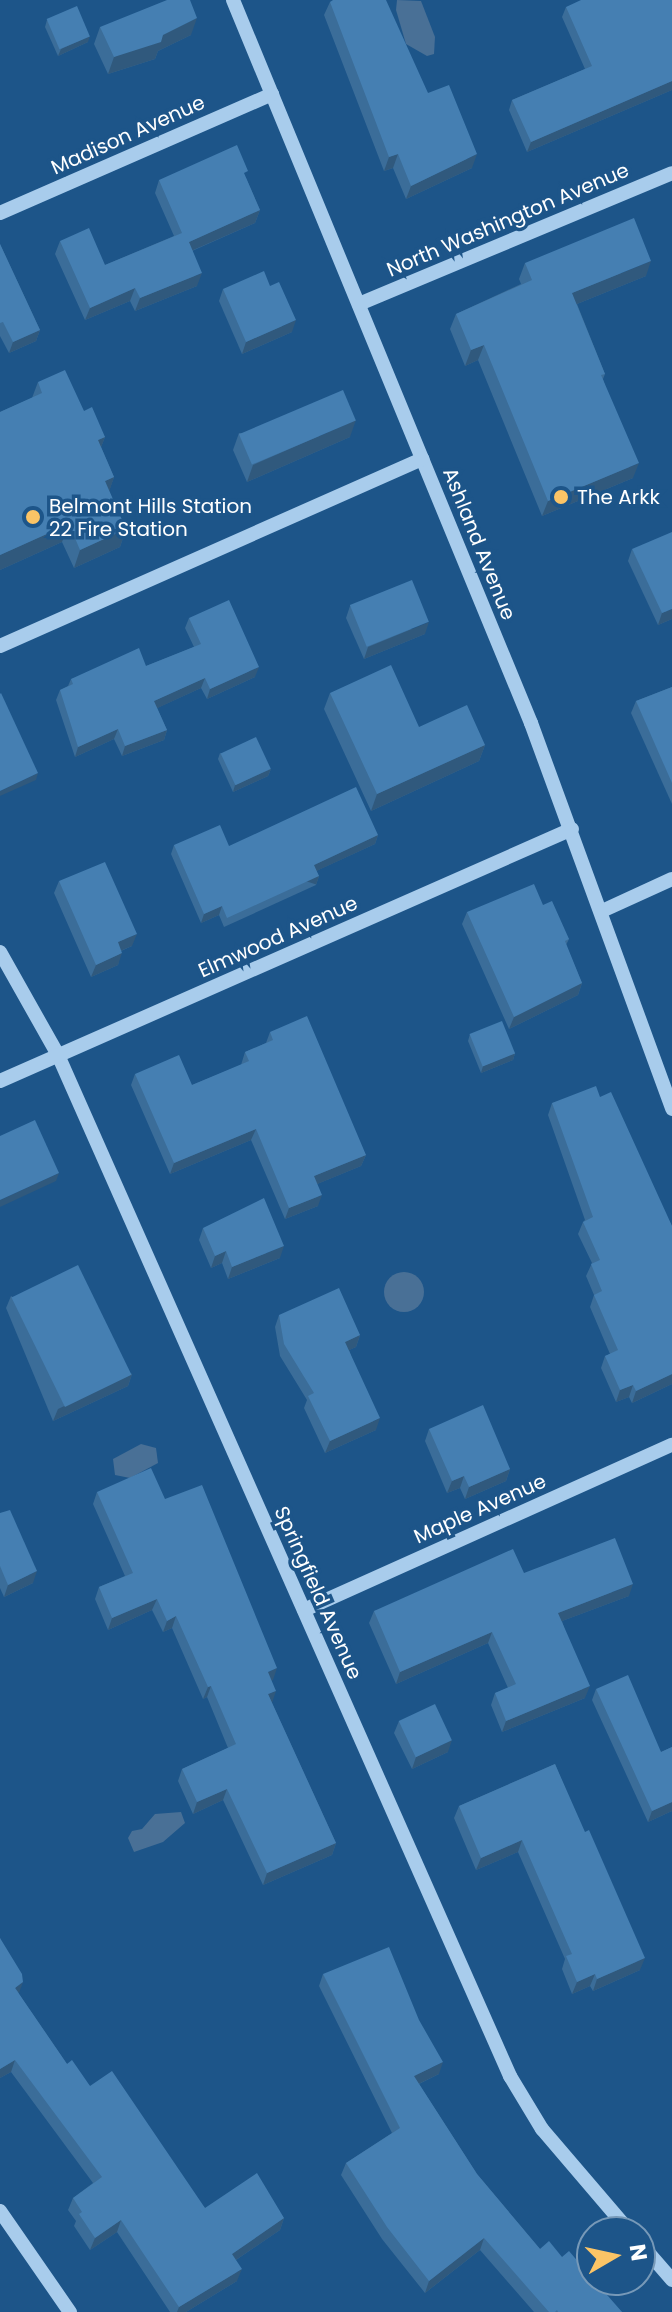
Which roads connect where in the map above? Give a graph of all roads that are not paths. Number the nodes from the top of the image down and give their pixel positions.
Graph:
1 (233, 0) edge
2 (272, 94) junction
3 (672, 173) edge
4 (0, 213) edge
5 (359, 304) junction
6 (422, 459) junction
7 (0, 646) edge
8 (572, 829) junction
9 (672, 879) edge
10 (602, 911) junction
11 (0, 952) edge
12 (58, 1055) junction
13 (0, 1081) edge
14 (672, 1109) edge
15 (672, 1445) edge
16 (304, 1610) junction
17 (0, 2211) edge
18 (616, 2216) edge
19 (656, 2262) edge
20 (672, 2280) edge
21 (70, 2312) edge

1 - 2 street, Ashland Avenue
2 - 4 street, Madison Avenue
2 - 5 street, Ashland Avenue
3 - 5 street, North Washington Avenue
5 - 6 street, Ashland Avenue
6 - 7 street
6 - 8 street, Ashland Avenue
8 - 10 street, Ashland Avenue
8 - 12 street, Elmwood Avenue
9 - 10 street
10 - 14 street, Ashland Avenue
11 - 12 street, Springfield Avenue
12 - 13 street, Elmwood Avenue
12 - 16 street, Springfield Avenue
15 - 16 street, Maple Avenue
16 - 18 street, Springfield Avenue
17 - 21 street
19 - 20 street

